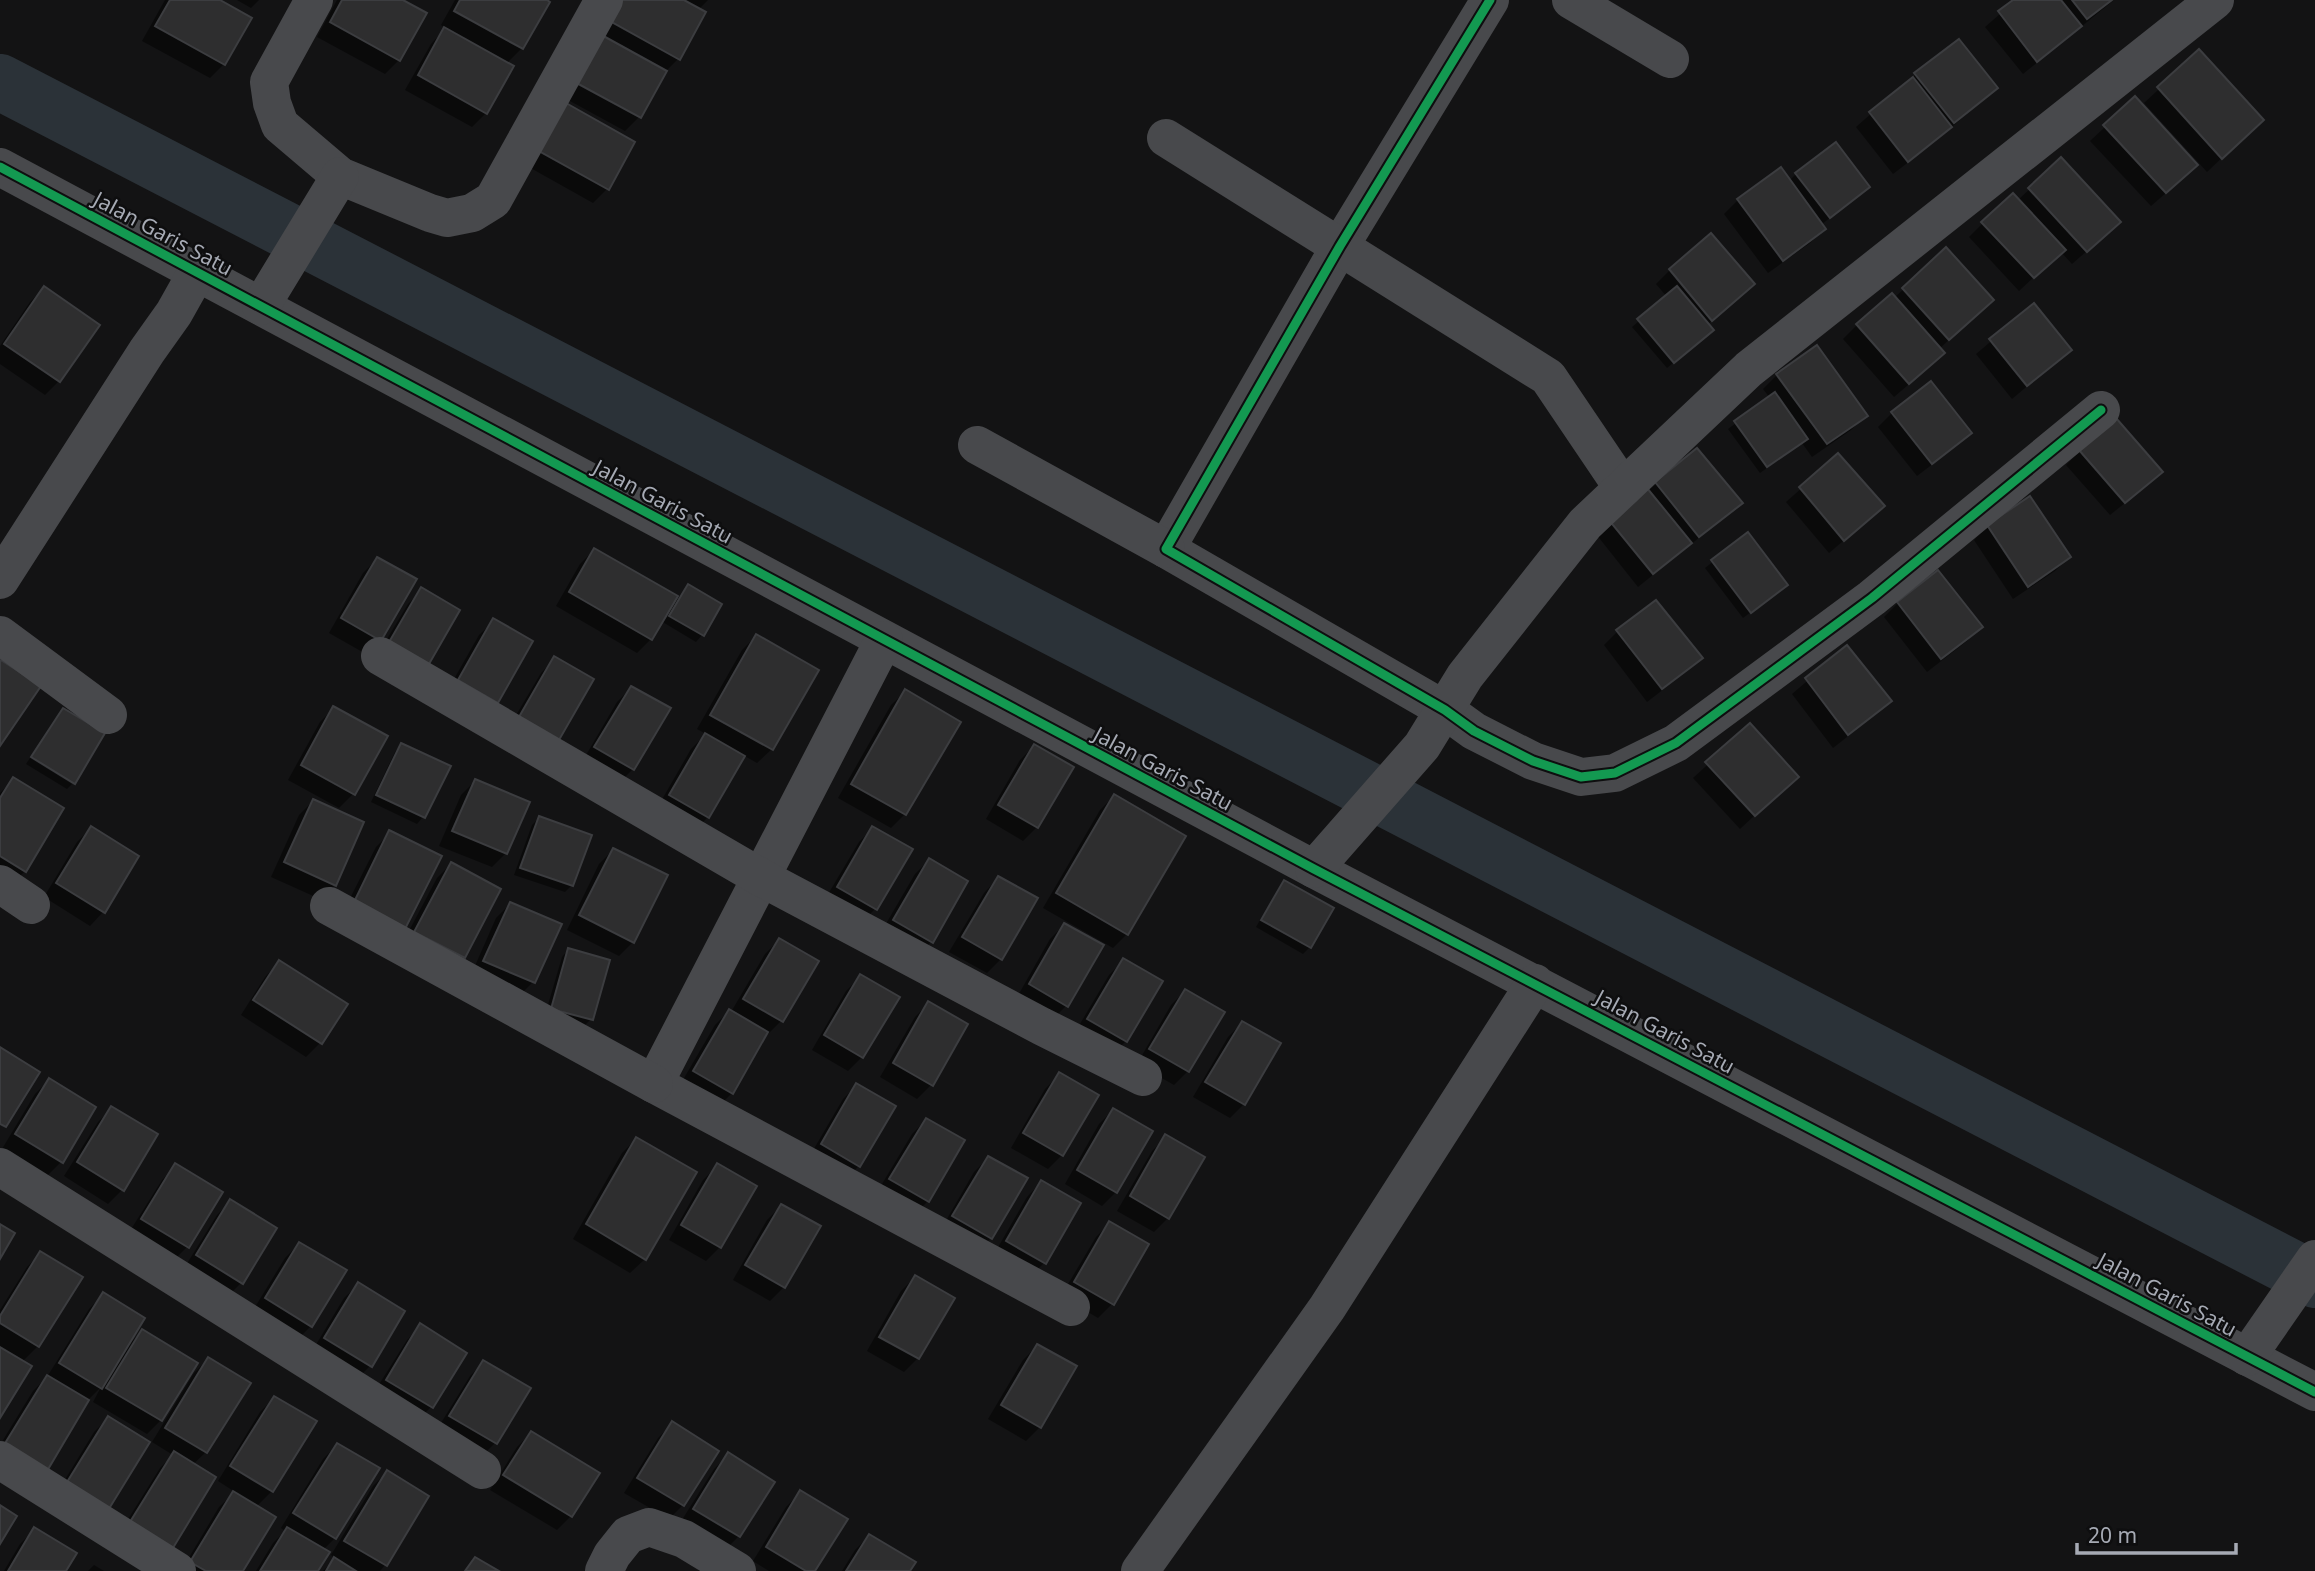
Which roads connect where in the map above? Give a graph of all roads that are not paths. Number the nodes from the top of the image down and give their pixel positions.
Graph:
1 (314, 0) edge
2 (604, 0) edge
3 (1490, 0) edge
4 (1571, 0) edge
5 (2215, 0) edge
6 (1670, 59) dead end
7 (1166, 138) dead end
8 (0, 167) edge
9 (340, 176) junction
10 (1340, 246) junction
11 (197, 272) junction
12 (267, 295) junction
13 (2101, 410) dead end
14 (977, 445) dead end
15 (1623, 488) junction
16 (1166, 550) junction
17 (0, 580) edge
18 (0, 635) edge
19 (884, 640) junction
20 (380, 656) dead end
21 (1445, 710) junction
22 (108, 715) dead end
23 (1314, 869) junction
24 (762, 878) junction
25 (329, 906) dead end
26 (1535, 983) junction
27 (1143, 1077) dead end
28 (654, 1084) junction
29 (0, 1167) edge
30 (2315, 1259) edge
31 (1071, 1307) dead end
32 (2255, 1345) junction
33 (2315, 1392) edge
34 (0, 1460) edge
35 (482, 1470) dead end
36 (177, 1571) edge
37 (604, 1571) edge
38 (737, 1571) edge
39 (1140, 1571) edge

1 - 9 street
2 - 9 street
3 - 10 street
4 - 6 street
5 - 15 street
7 - 10 street
8 - 11 street, Jalan Garis Satu
9 - 12 street
10 - 15 street
10 - 16 street
11 - 12 street, Jalan Garis Satu
11 - 17 street
12 - 19 street, Jalan Garis Satu
13 - 21 street
14 - 16 street
15 - 21 street
16 - 21 street
18 - 22 street
19 - 23 street, Jalan Garis Satu
19 - 24 street
20 - 24 street
21 - 23 street
23 - 26 street, Jalan Garis Satu
24 - 27 street
24 - 28 street
25 - 28 street
26 - 32 street, Jalan Garis Satu
26 - 39 street
28 - 31 street
29 - 35 street
30 - 32 street
32 - 33 street, Jalan Garis Satu
34 - 36 street
37 - 38 street

